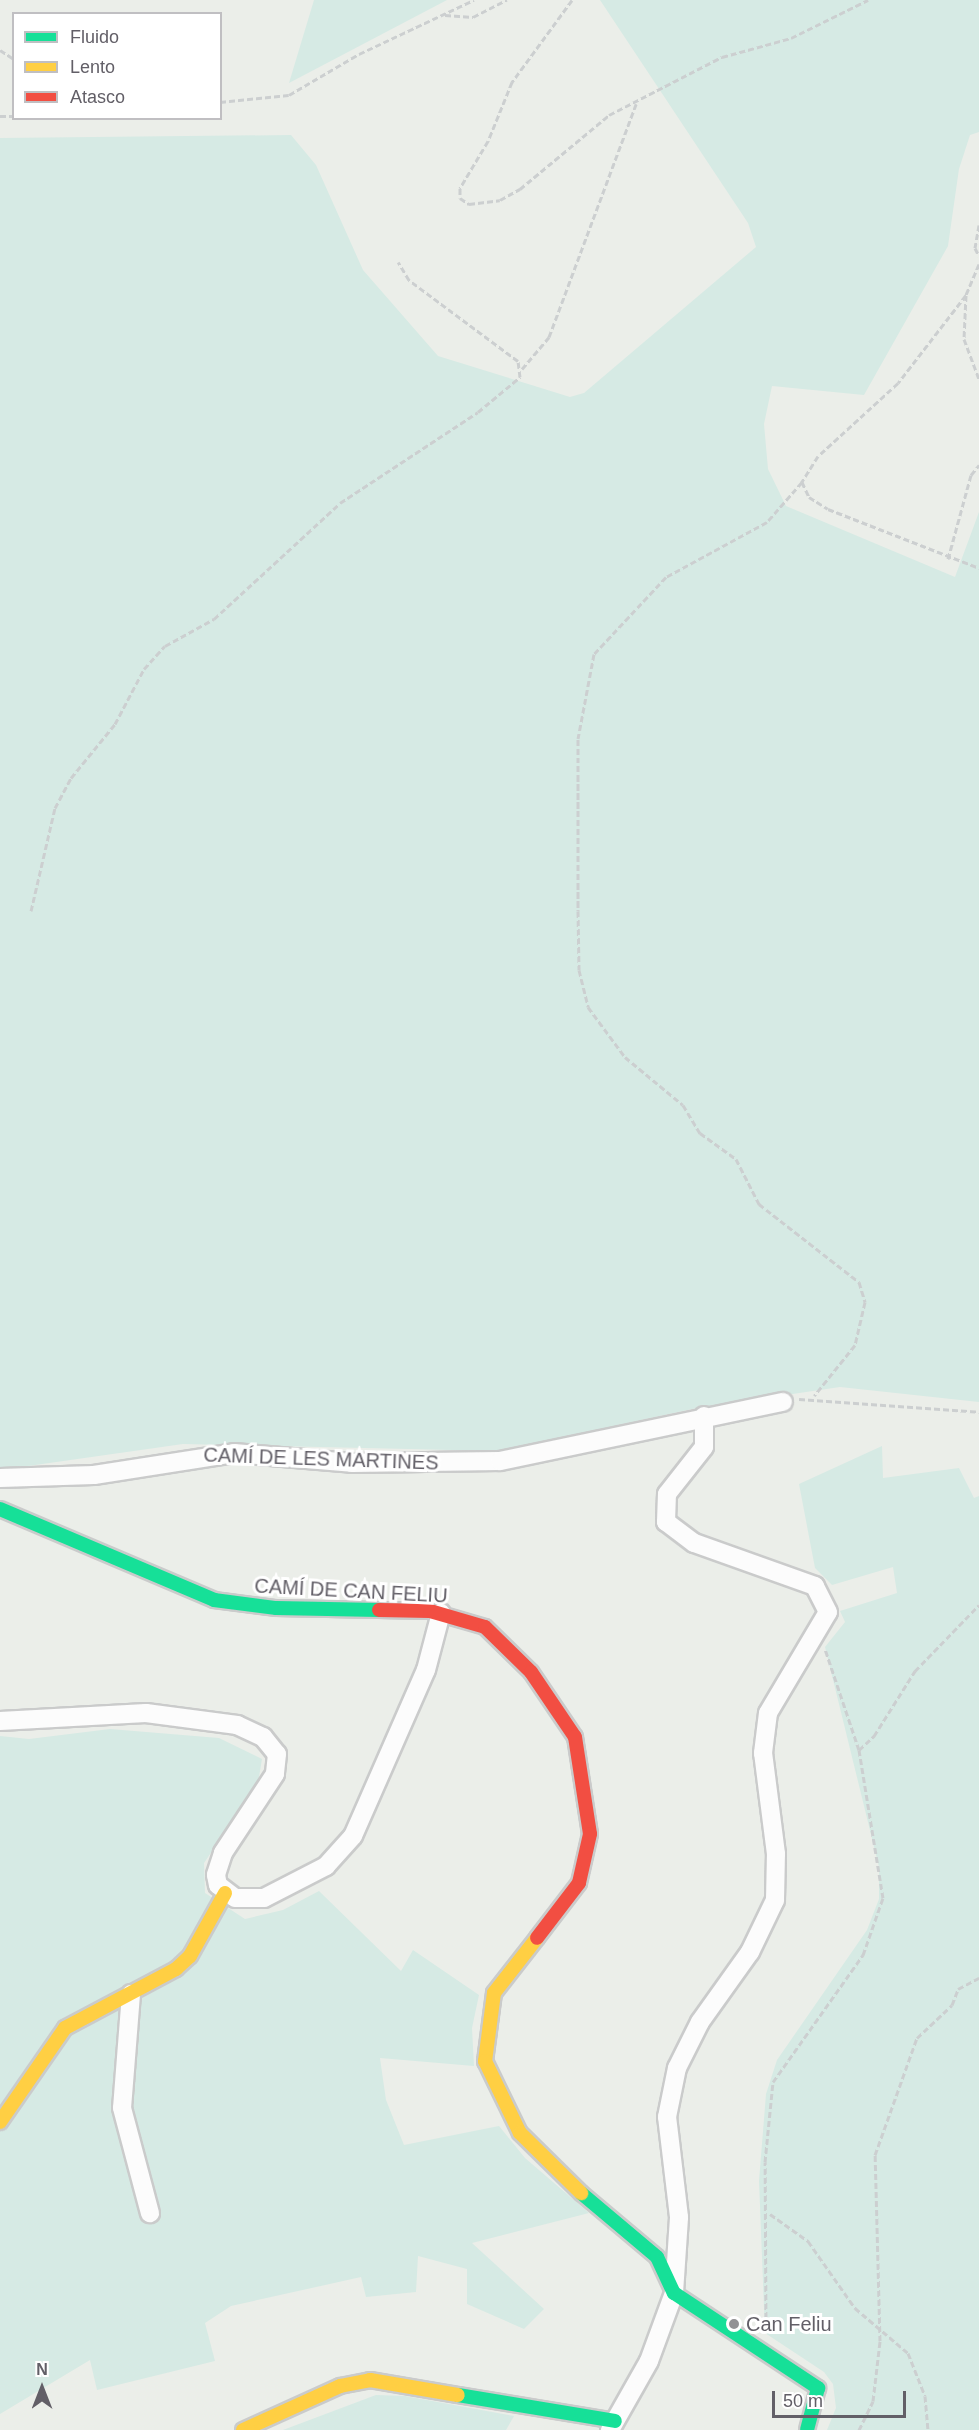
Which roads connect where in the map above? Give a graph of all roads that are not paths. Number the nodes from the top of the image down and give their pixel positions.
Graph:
1 (783, 1401) road end
2 (704, 1416) junction
3 (0, 1478) edge
4 (0, 1509) edge
5 (441, 1613) junction
6 (0, 1720) edge
7 (225, 1893) junction
8 (130, 1994) junction
9 (0, 2122) edge
10 (150, 2213) dead end
11 (674, 2293) junction
12 (612, 2426) edge
13 (243, 2430) edge
14 (807, 2430) edge

1 - 2 street, CAMÍ DE LES MARTINES
2 - 3 street, CAMÍ DE LES MARTINES
2 - 11 street
4 - 5 street, CAMÍ DE CAN FELIU
5 - 7 street
5 - 11 street, CAMÍ DE CAN FELIU
6 - 7 street
7 - 8 street
8 - 9 street
8 - 10 street
11 - 12 street
11 - 14 street
12 - 13 street

